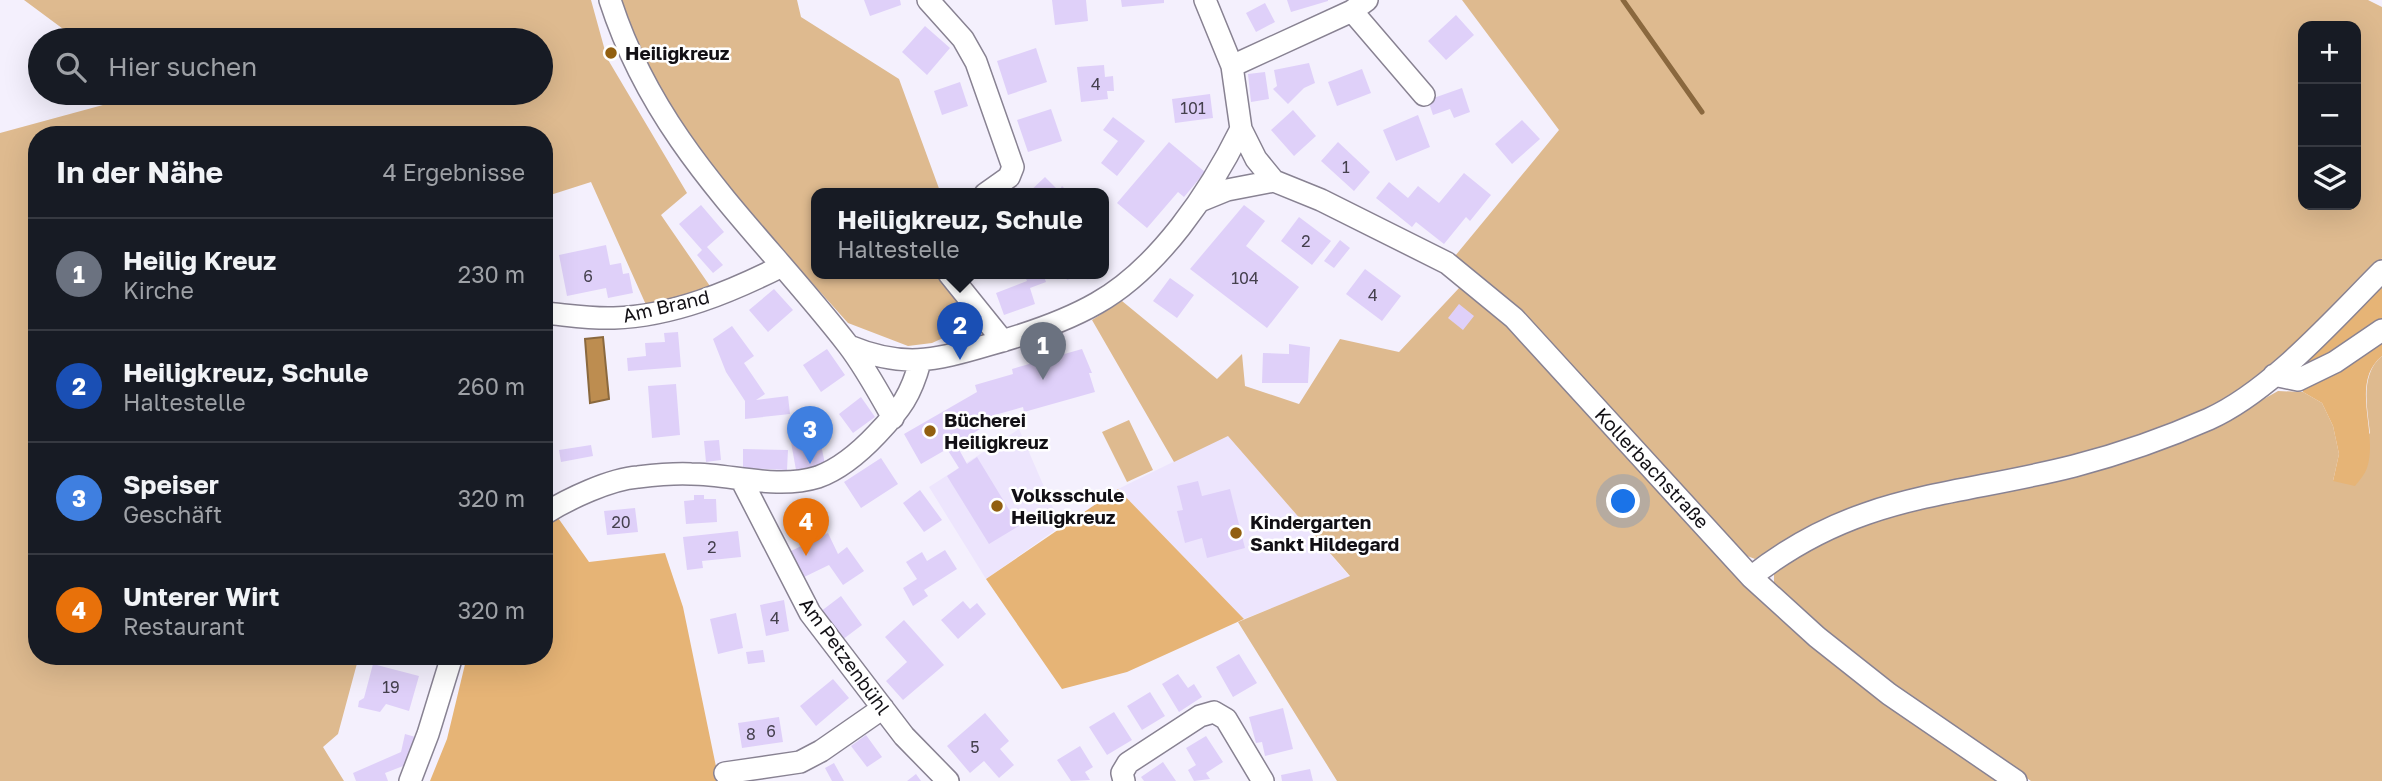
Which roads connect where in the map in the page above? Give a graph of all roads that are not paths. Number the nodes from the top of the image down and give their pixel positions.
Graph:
1 (610, 0) edge
2 (928, 0) edge
3 (1205, 0) edge
4 (1359, 5) edge
5 (1232, 66) junction
6 (1424, 94) dead end
7 (1241, 129) junction
8 (1274, 181) junction
9 (993, 188) edge
10 (1200, 201) junction
11 (782, 266) junction
12 (2382, 271) edge
13 (953, 279) edge
14 (553, 314) edge
15 (2382, 330) edge
16 (1003, 341) junction
17 (849, 346) junction
18 (920, 362) junction
19 (2274, 375) junction
20 (893, 418) junction
21 (742, 481) junction
22 (553, 509) edge
23 (1752, 577) junction
24 (449, 665) edge
25 (883, 708) junction
26 (725, 774) dead end
27 (410, 781) edge
28 (948, 781) edge
29 (1125, 781) edge
30 (1263, 781) edge
31 (2016, 781) edge

1 - 11 street
2 - 9 street
3 - 5 street
4 - 5 street
4 - 6 street
5 - 7 street
7 - 8 street
7 - 10 street
8 - 10 street
8 - 23 street, Kollerbachstraße
10 - 16 street
11 - 14 street, Am Brand
11 - 17 street
12 - 19 street
13 - 16 street
15 - 19 street
16 - 18 street
17 - 18 street
17 - 20 street
18 - 20 street
19 - 23 street
20 - 21 street
21 - 22 street
21 - 25 street, Am Petzenbühl
23 - 31 street, Kollerbachstraße
24 - 27 street
25 - 26 street
25 - 28 street, Am Petzenbühl
29 - 30 street

